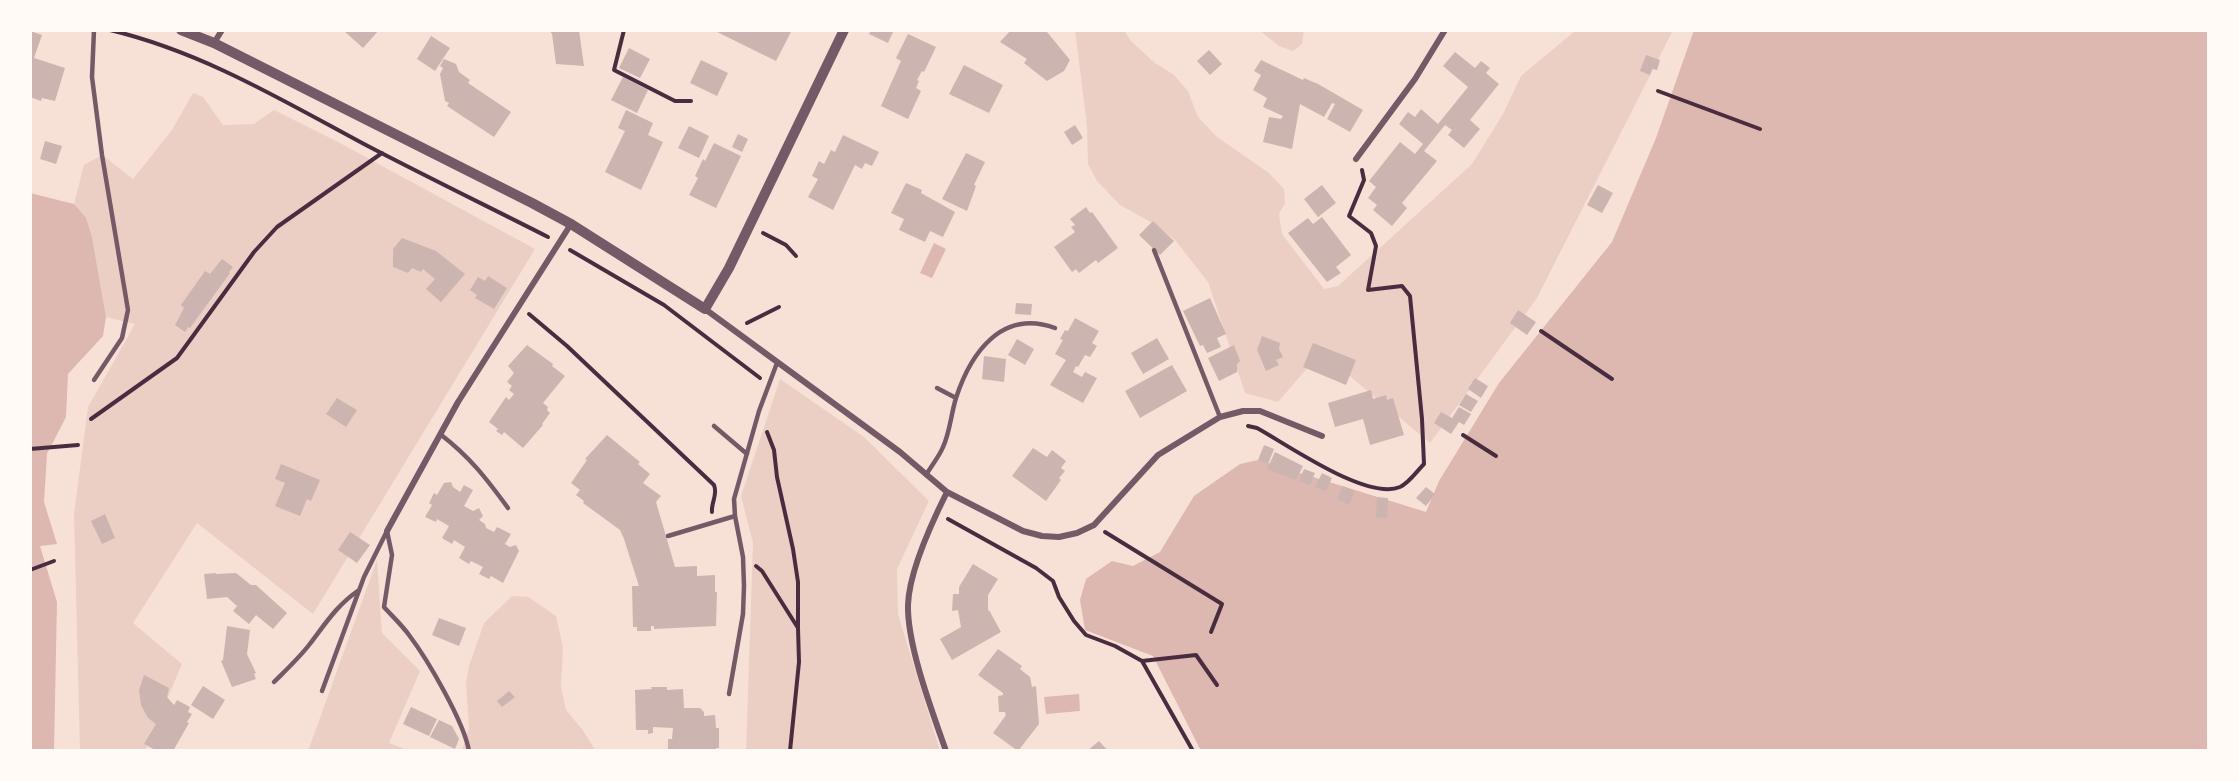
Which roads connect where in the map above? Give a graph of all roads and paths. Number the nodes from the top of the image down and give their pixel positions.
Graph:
1 (94, 30) edge
2 (110, 30) edge
3 (181, 30) edge
4 (222, 30) edge
5 (624, 30) edge
6 (844, 30) edge
7 (1445, 30) edge
8 (214, 43) junction
9 (1658, 91) dead end
10 (691, 101) dead end
11 (1760, 129) dead end
12 (382, 153) junction
13 (1356, 159) dead end
14 (1364, 180) dead end
15 (572, 224) junction
16 (763, 233) dead end
17 (559, 242) junction
18 (1154, 250) dead end
19 (796, 256) dead end
20 (519, 306) junction
21 (778, 307) dead end
22 (705, 309) junction
23 (737, 317) dead end
24 (1055, 328) dead end
25 (1541, 331) dead end
26 (723, 336) dead end
27 (716, 345) junction
28 (777, 363) junction
29 (1612, 379) dead end
30 (94, 380) dead end
31 (769, 385) junction
32 (938, 388) dead end
33 (956, 398) junction
34 (759, 411) junction
35 (1220, 417) junction
36 (91, 418) dead end
37 (714, 426) dead end
38 (1247, 426) dead end
39 (440, 434) junction
40 (1463, 435) dead end
41 (1322, 436) dead end
42 (78, 445) dead end
43 (30, 449) edge
44 (747, 454) junction
45 (1496, 456) dead end
46 (926, 475) junction
47 (947, 492) junction
48 (508, 508) dead end
49 (936, 513) junction
50 (735, 516) junction
51 (717, 522) junction
52 (1094, 525) junction
53 (387, 531) junction
54 (668, 536) dead end
55 (743, 557) junction
56 (54, 561) dead end
57 (30, 570) edge
58 (359, 590) junction
59 (798, 628) junction
60 (1211, 632) dead end
61 (1142, 661) junction
62 (274, 682) dead end
63 (1217, 684) dead end
64 (322, 691) dead end
65 (729, 694) dead end
66 (469, 751) edge
67 (790, 751) edge
68 (946, 751) edge
69 (1193, 751) edge

1 - 30 lane
2 - 12 path
3 - 8 street
4 - 8 street
5 - 10 path
6 - 22 street
7 - 13 street
8 - 15 street
9 - 11 path
12 - 17 path
12 - 36 path
14 - 38 path
15 - 17 street
15 - 22 street
16 - 19 path
17 - 20 street
17 - 27 path
18 - 35 lane
20 - 39 street
20 - 51 path
21 - 23 path
22 - 28 street
24 - 33 lane
25 - 29 path
26 - 27 path
27 - 31 path
28 - 31 lane
28 - 46 street
31 - 34 lane
32 - 33 lane
33 - 46 lane
34 - 44 lane
34 - 59 path
35 - 41 street
35 - 52 street
37 - 44 lane
39 - 48 lane
39 - 53 street
40 - 45 path
42 - 43 path
44 - 50 lane
46 - 47 street
47 - 49 street
47 - 52 street
49 - 61 path
49 - 68 street
50 - 51 lane
50 - 55 lane
51 - 54 lane
52 - 60 path
53 - 58 lane
53 - 66 lane
55 - 59 path
55 - 65 lane
56 - 57 path
58 - 62 lane
58 - 64 lane
59 - 67 path
61 - 63 path
61 - 69 path

